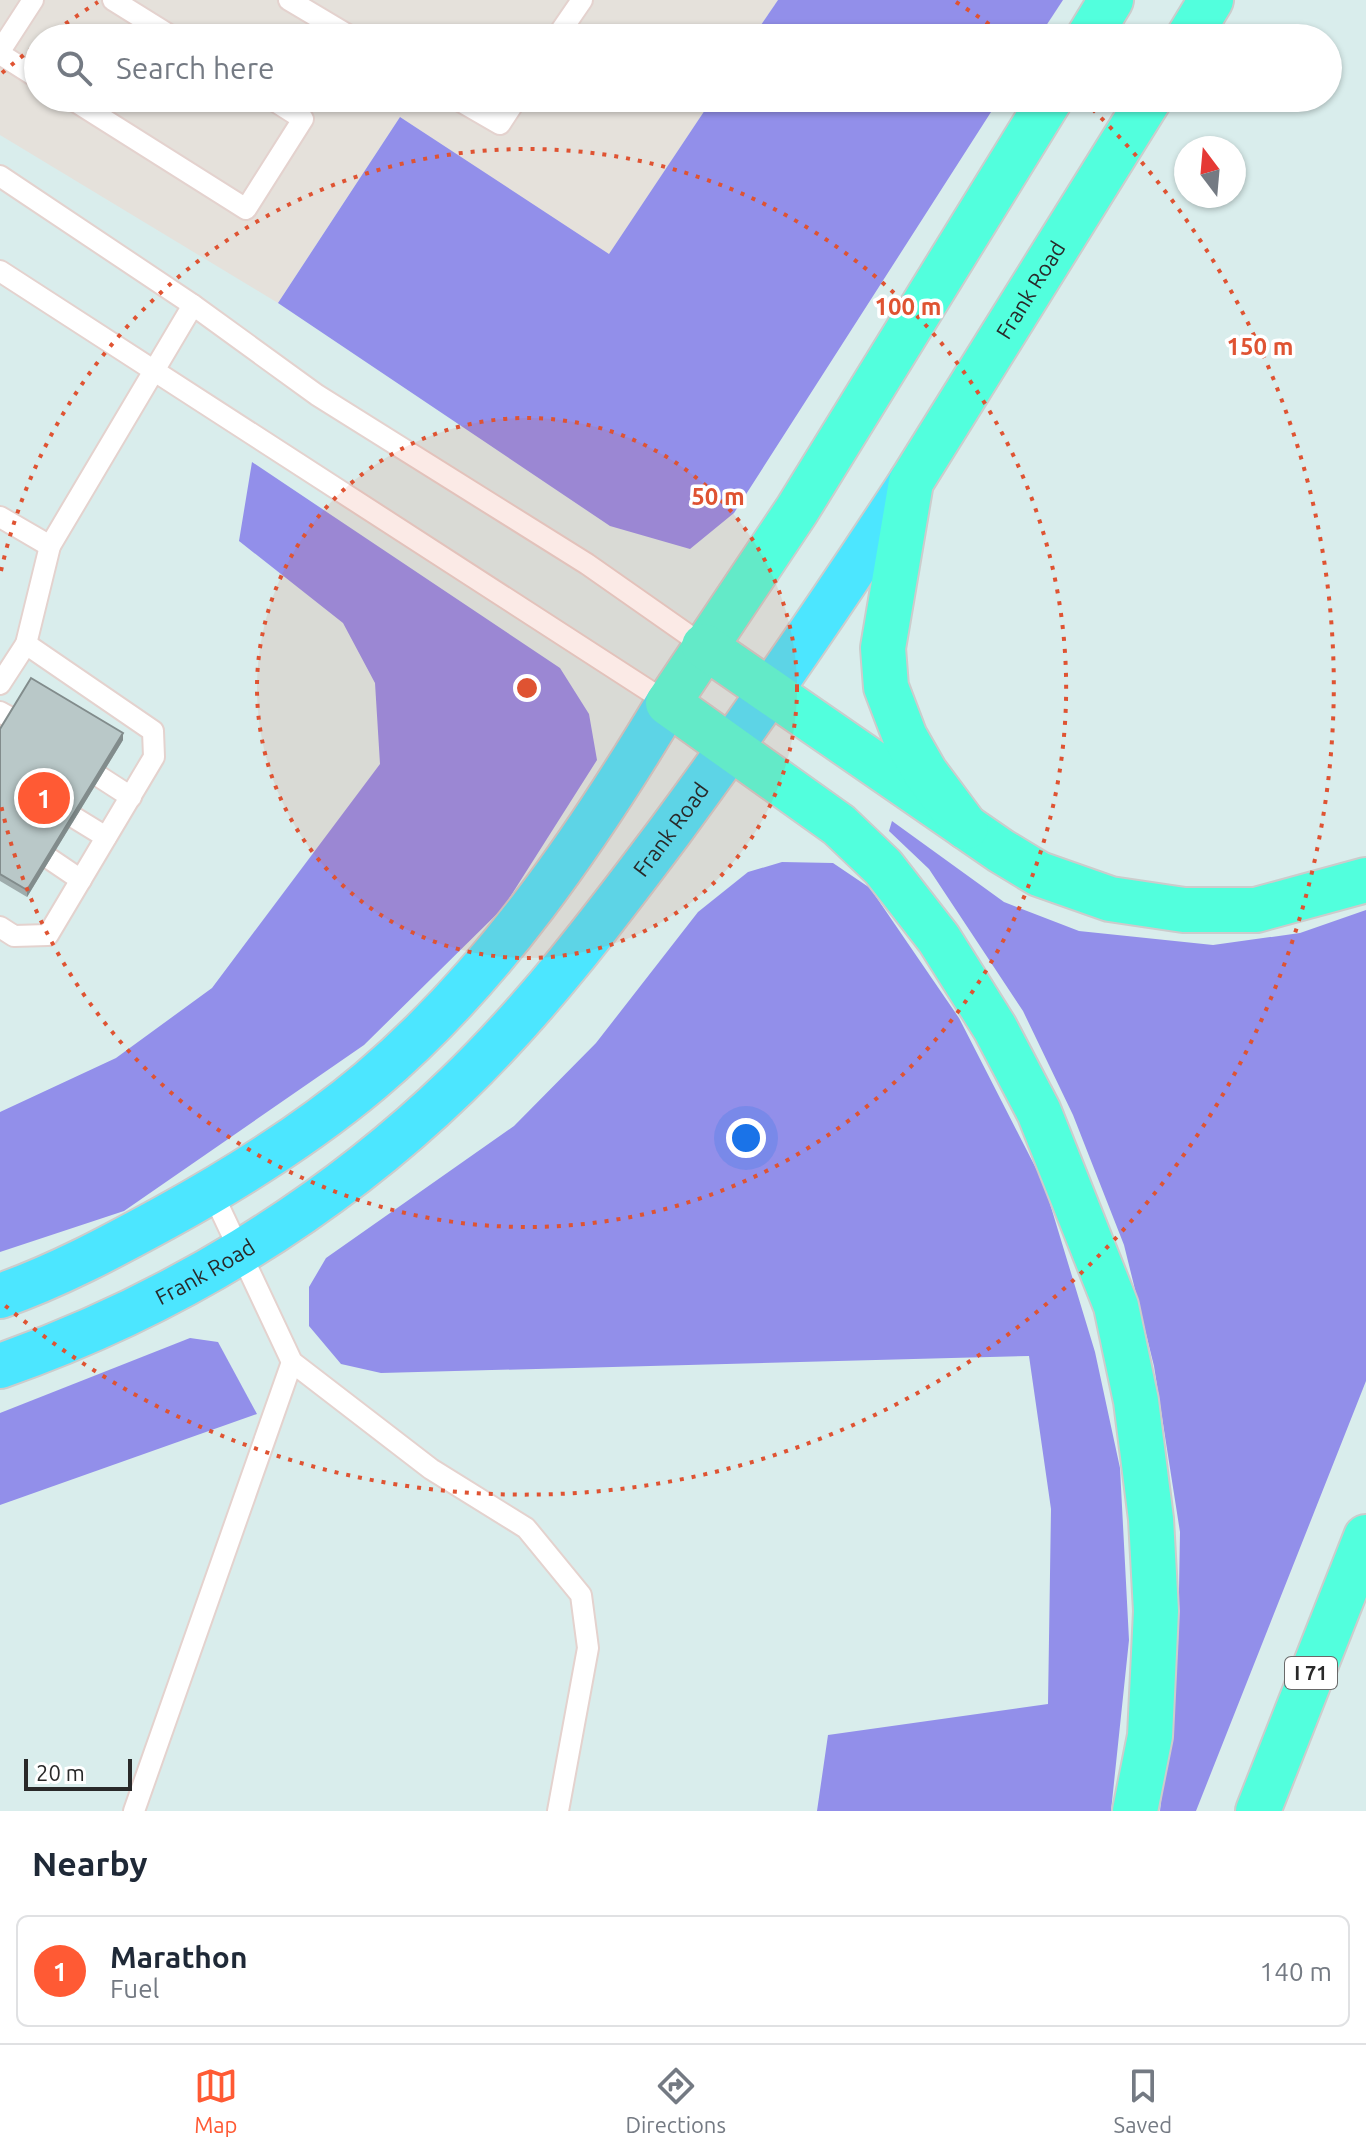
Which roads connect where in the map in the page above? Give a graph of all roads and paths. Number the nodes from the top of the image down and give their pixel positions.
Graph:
1 (33, 0) edge
2 (113, 0) edge
3 (289, 0) edge
4 (582, 0) edge
5 (1111, 0) edge
6 (1211, 0) edge
7 (315, 6) edge
8 (152, 24) edge
9 (336, 24) edge
10 (566, 24) edge
11 (1096, 24) edge
12 (1196, 24) edge
13 (0, 53) edge
14 (24, 69) edge
15 (92, 112) edge
16 (292, 112) edge
17 (479, 112) edge
18 (508, 112) edge
19 (1042, 112) edge
20 (1141, 112) edge
21 (0, 176) edge
22 (0, 271) edge
23 (193, 305) junction
24 (155, 372) junction
25 (911, 482) junction
26 (0, 517) edge
27 (50, 546) junction
28 (26, 644) junction
29 (704, 646) junction
30 (0, 684) edge
31 (769, 694) junction
32 (668, 703) junction
33 (732, 747) junction
34 (100, 777) edge
35 (131, 797) junction
36 (75, 818) edge
37 (966, 827) junction
38 (106, 837) junction
39 (50, 859) edge
40 (81, 880) junction
41 (1366, 880) edge
42 (0, 927) edge
43 (212, 1192) junction
44 (239, 1253) junction
45 (0, 1296) edge
46 (292, 1362) junction
47 (0, 1366) edge
48 (1366, 1537) edge
49 (134, 1811) edge
50 (558, 1811) edge
51 (1135, 1811) edge
52 (1258, 1811) edge

1 - 13 lane
2 - 8 lane
3 - 7 lane
4 - 10 lane
5 - 11 highway
6 - 12 highway
7 - 9 lane
13 - 14 lane
15 - 16 lane
17 - 18 lane
19 - 29 highway
20 - 25 highway, Frank Road
21 - 23 lane
22 - 24 lane
23 - 24 lane
23 - 29 lane
24 - 27 lane
24 - 32 lane
25 - 31 main road, Frank Road
25 - 37 highway
26 - 27 lane
27 - 28 lane
28 - 30 lane
28 - 35 lane
29 - 31 highway
29 - 32 highway
31 - 33 main road, Frank Road
31 - 37 highway
32 - 33 highway
32 - 43 main road
33 - 44 main road, Frank Road
33 - 51 highway
34 - 35 lane
35 - 38 lane
36 - 38 lane
37 - 41 highway
38 - 40 lane
39 - 40 lane
40 - 42 lane
43 - 44 lane
43 - 45 main road
44 - 46 lane
44 - 47 main road, Frank Road
46 - 49 lane
46 - 50 lane
48 - 52 highway, I 71

